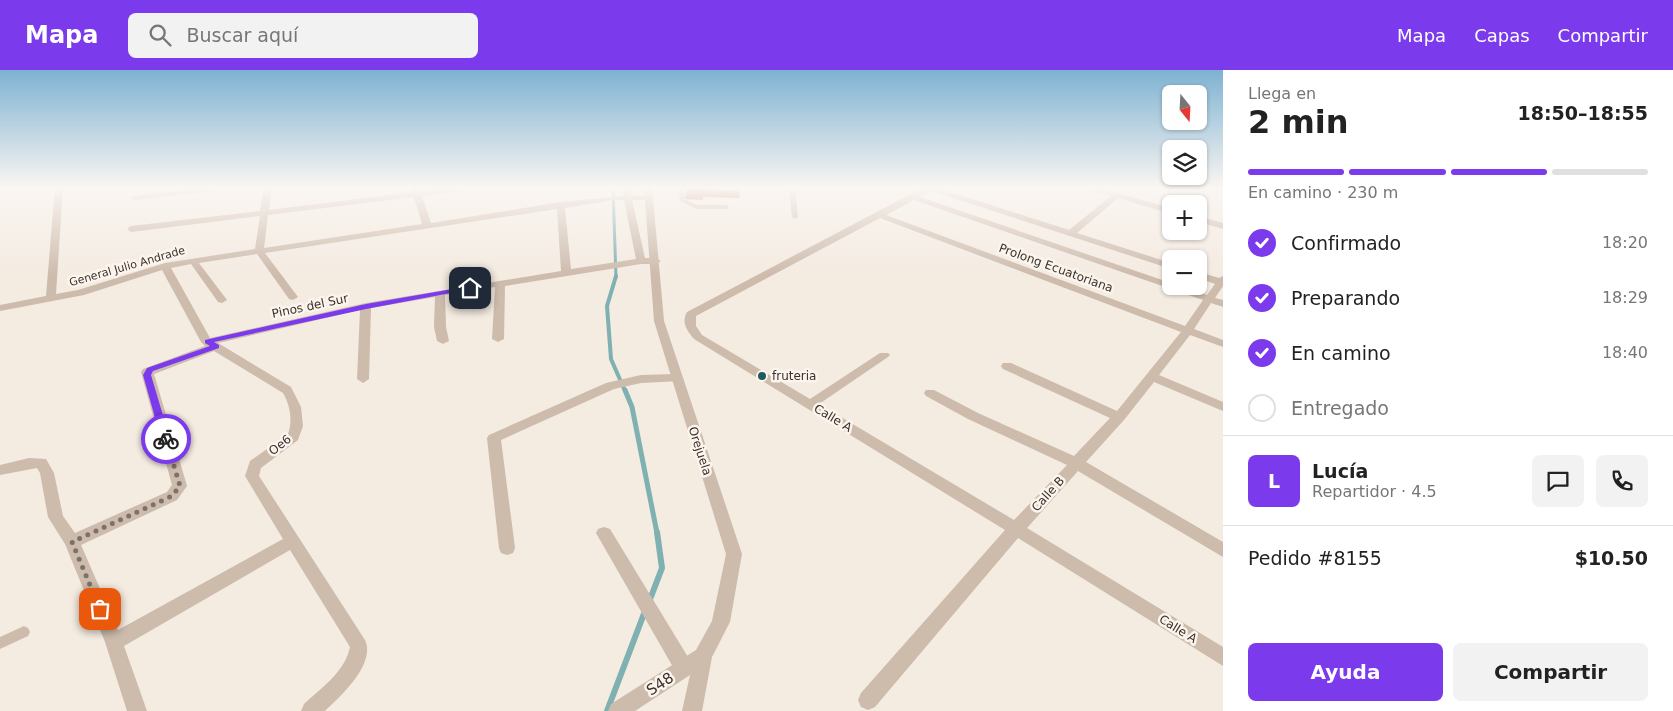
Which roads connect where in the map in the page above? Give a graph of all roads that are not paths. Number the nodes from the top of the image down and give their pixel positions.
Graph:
1 (57, 217) edge
2 (225, 217) edge
3 (262, 217) edge
4 (424, 217) edge
5 (484, 217) edge
6 (562, 217) edge
7 (635, 217) edge
8 (648, 217) edge
9 (879, 217) edge
10 (883, 217) edge
11 (971, 217) edge
12 (1019, 217) edge
13 (1091, 217) edge
14 (1207, 221) edge
15 (427, 225) junction
16 (1223, 226) edge
17 (131, 229) dead end
18 (1071, 234) junction
19 (259, 251) junction
20 (193, 261) junction
21 (648, 261) junction
22 (1162, 263) edge
23 (165, 266) junction
24 (566, 273) junction
25 (1207, 278) edge
26 (1222, 282) edge
27 (500, 283) junction
28 (1162, 283) edge
29 (440, 293) junction
30 (1197, 295) edge
31 (293, 297) dead end
32 (51, 298) junction
33 (222, 300) dead end
34 (1217, 302) edge
35 (366, 306) junction
36 (0, 308) edge
37 (1188, 330) junction
38 (498, 339) dead end
39 (443, 341) dead end
40 (212, 344) junction
41 (1223, 344) edge
42 (884, 355) dead end
43 (1007, 366) dead end
44 (1151, 376) junction
45 (676, 378) junction
46 (363, 379) dead end
47 (930, 393) dead end
48 (811, 404) junction
49 (1223, 407) edge
50 (1119, 417) junction
51 (1076, 463) junction
52 (0, 470) edge
53 (1016, 529) junction
54 (604, 533) dead end
55 (293, 541) junction
56 (72, 542) junction
57 (507, 548) dead end
58 (1223, 550) edge
59 (24, 632) dead end
60 (114, 642) junction
61 (0, 643) edge
62 (703, 656) junction
63 (1223, 657) edge
64 (684, 668) junction
65 (868, 700) dead end
66 (137, 711) edge
67 (311, 711) edge
68 (618, 711) edge
69 (692, 711) edge

1 - 32 street
2 - 17 street
3 - 19 street
4 - 15 street
5 - 15 street, General Julio Andrade
6 - 24 street
7 - 21 street
8 - 21 street, Orejuela
9 - 48 street, Calle A
10 - 37 street, Prolong Ecuatoriana
11 - 28 street
12 - 18 street
13 - 18 street
14 - 16 street
15 - 19 street, General Julio Andrade
18 - 22 street
19 - 20 street, General Julio Andrade
19 - 31 street
20 - 23 street, General Julio Andrade
20 - 33 street
21 - 24 street, Pinos del Sur
21 - 45 street, Orejuela
23 - 32 street, General Julio Andrade
23 - 40 street, Oe6
24 - 27 street, Pinos del Sur
25 - 26 street
26 - 34 street, Calle B
27 - 29 street, Pinos del Sur
27 - 38 street
29 - 35 street, Pinos del Sur
29 - 39 street
30 - 34 street
32 - 36 street, General Julio Andrade
34 - 37 street, Calle B
35 - 40 street, Pinos del Sur
35 - 46 street
37 - 41 street, Prolong Ecuatoriana
37 - 44 street, Calle B
40 - 55 street, Oe6
40 - 56 street, Pinos del Sur
42 - 48 street
43 - 50 street
44 - 49 street
44 - 50 street, Calle B
45 - 57 street
45 - 62 street, Orejuela
47 - 51 street
48 - 53 street, Calle A
50 - 51 street, Calle B
51 - 53 street, Calle B
51 - 58 street
52 - 56 street
53 - 63 street, Calle A
53 - 65 street, Calle B
54 - 64 street
55 - 60 street
55 - 67 street, Oe6
56 - 60 street
59 - 61 lane
60 - 66 street
62 - 64 street, S48
62 - 69 street, Orejuela
64 - 68 street, S48

